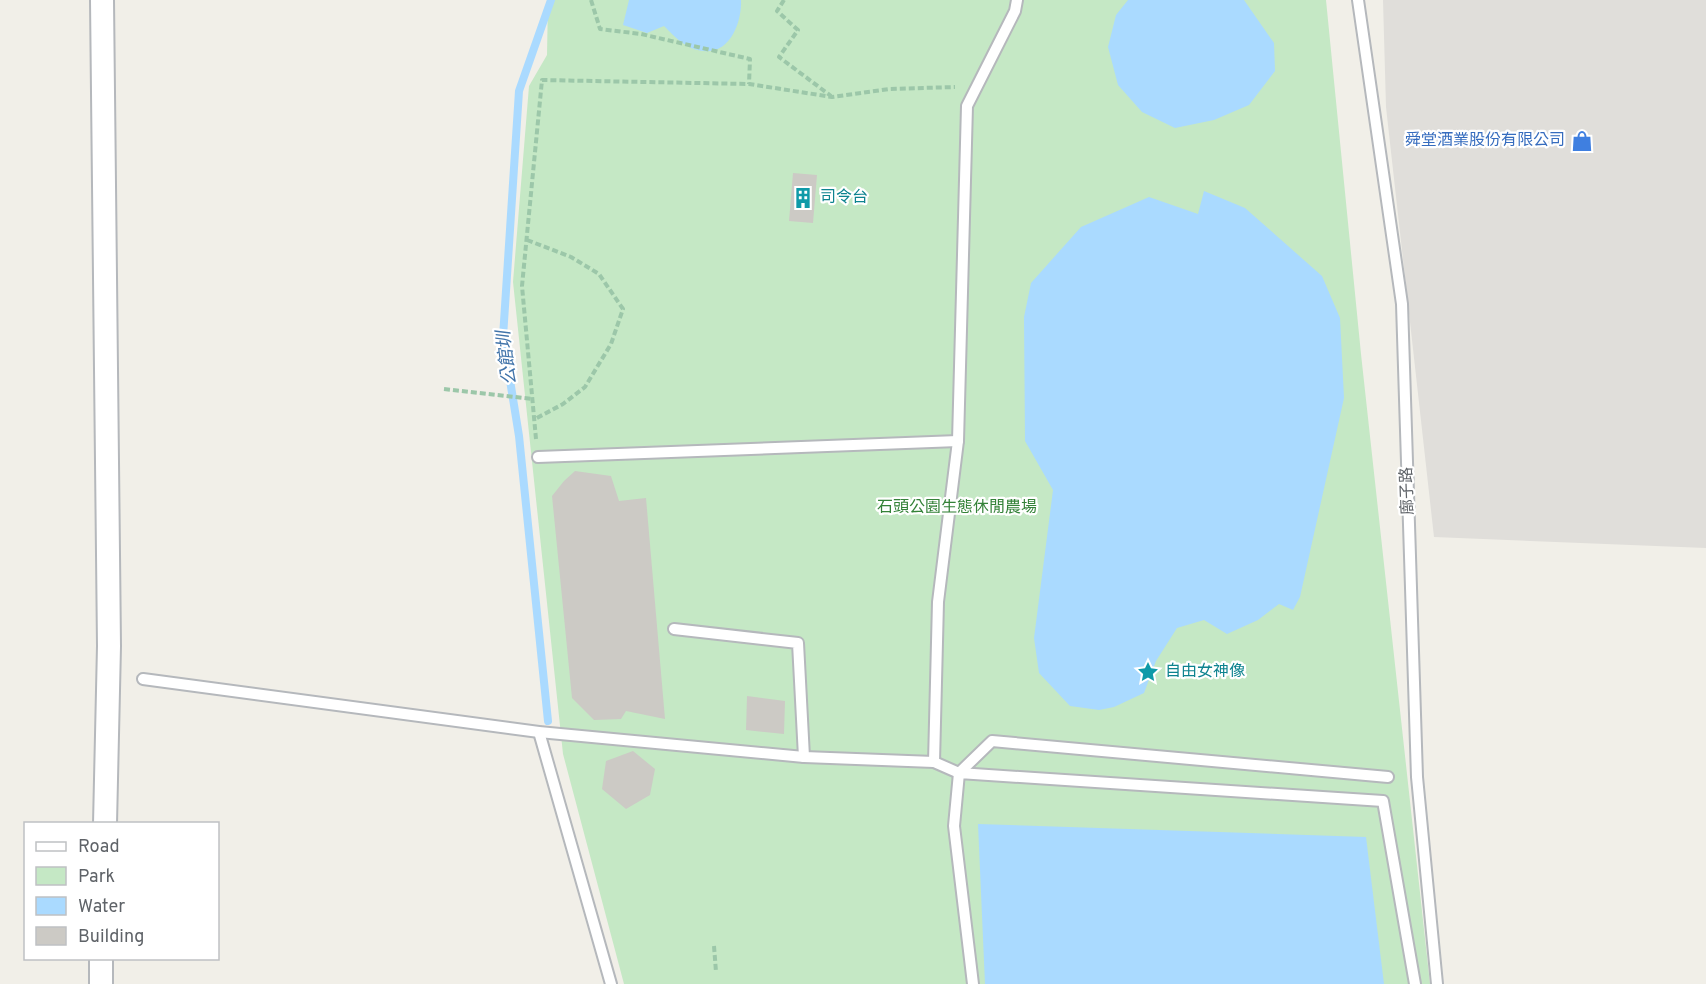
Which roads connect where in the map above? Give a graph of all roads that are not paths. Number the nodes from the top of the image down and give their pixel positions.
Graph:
1 (102, 0) edge
2 (1017, 0) edge
3 (1358, 0) edge
4 (958, 441) junction
5 (538, 457) road end
6 (674, 629) dead end
7 (143, 679) dead end
8 (539, 732) junction
9 (804, 757) junction
10 (934, 762) junction
11 (959, 773) junction
12 (1388, 777) dead end
13 (105, 822) edge
14 (101, 960) edge
15 (101, 984) edge
16 (611, 984) edge
17 (973, 984) edge
18 (1415, 984) edge
19 (1437, 984) edge

1 - 13 street
2 - 4 lane
3 - 19 lane, 廍子路
4 - 5 lane
4 - 10 lane
6 - 9 lane
7 - 8 lane
8 - 9 lane
8 - 16 lane
9 - 10 lane
10 - 11 lane
11 - 12 lane
11 - 17 lane
11 - 18 lane
14 - 15 street

